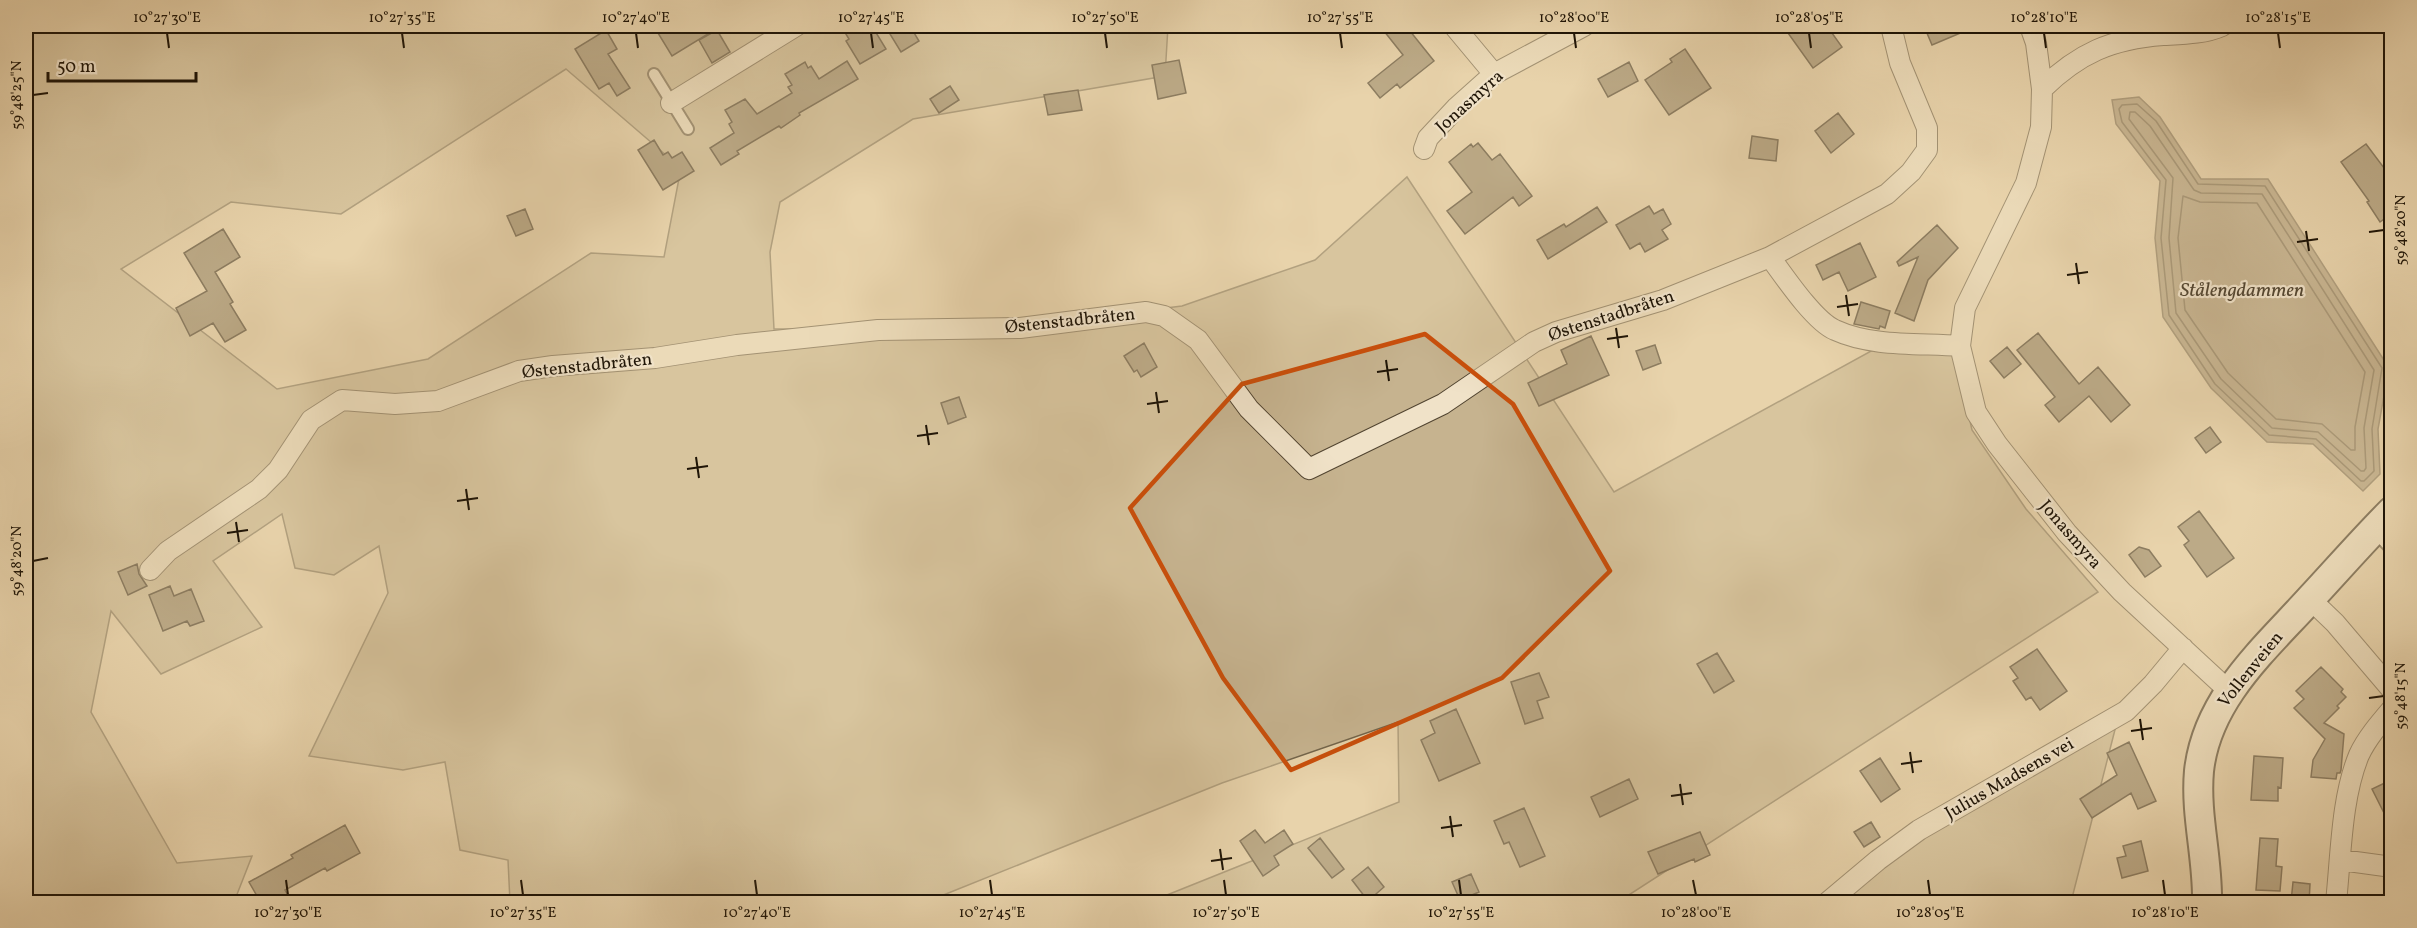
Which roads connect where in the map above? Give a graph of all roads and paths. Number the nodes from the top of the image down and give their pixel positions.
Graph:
1 (796, 26) edge
2 (1454, 26) edge
3 (1584, 26) edge
4 (1891, 26) edge
5 (2030, 26) edge
6 (2222, 26) edge
7 (654, 74) dead end
8 (1494, 74) junction
9 (2042, 89) junction
10 (671, 103) junction
11 (688, 129) dead end
12 (1424, 149) dead end
13 (1770, 257) junction
14 (1960, 346) junction
15 (2385, 530) edge
16 (150, 570) dead end
17 (2310, 599) junction
18 (2183, 648) junction
19 (2391, 690) edge
20 (2229, 691) junction
21 (2391, 709) edge
22 (2341, 860) junction
23 (2391, 867) edge
24 (1828, 903) edge
25 (2207, 903) edge
26 (2336, 903) edge

1 - 10 street
2 - 8 street
3 - 8 street, Jonasmyra
4 - 13 street, Østenstadbråten
5 - 9 street, Jonasmyra
6 - 9 street
7 - 10 lane
8 - 12 street, Jonasmyra
9 - 14 street, Jonasmyra
10 - 11 lane
13 - 14 street
13 - 16 street, Østenstadbråten
14 - 18 street, Jonasmyra
15 - 17 main road, Vollenveien
17 - 19 street
17 - 20 main road, Vollenveien
18 - 20 street, Jonasmyra
18 - 24 street, Julius Madsens vei
20 - 25 main road, Vollenveien
21 - 22 street
22 - 23 street
22 - 26 street

